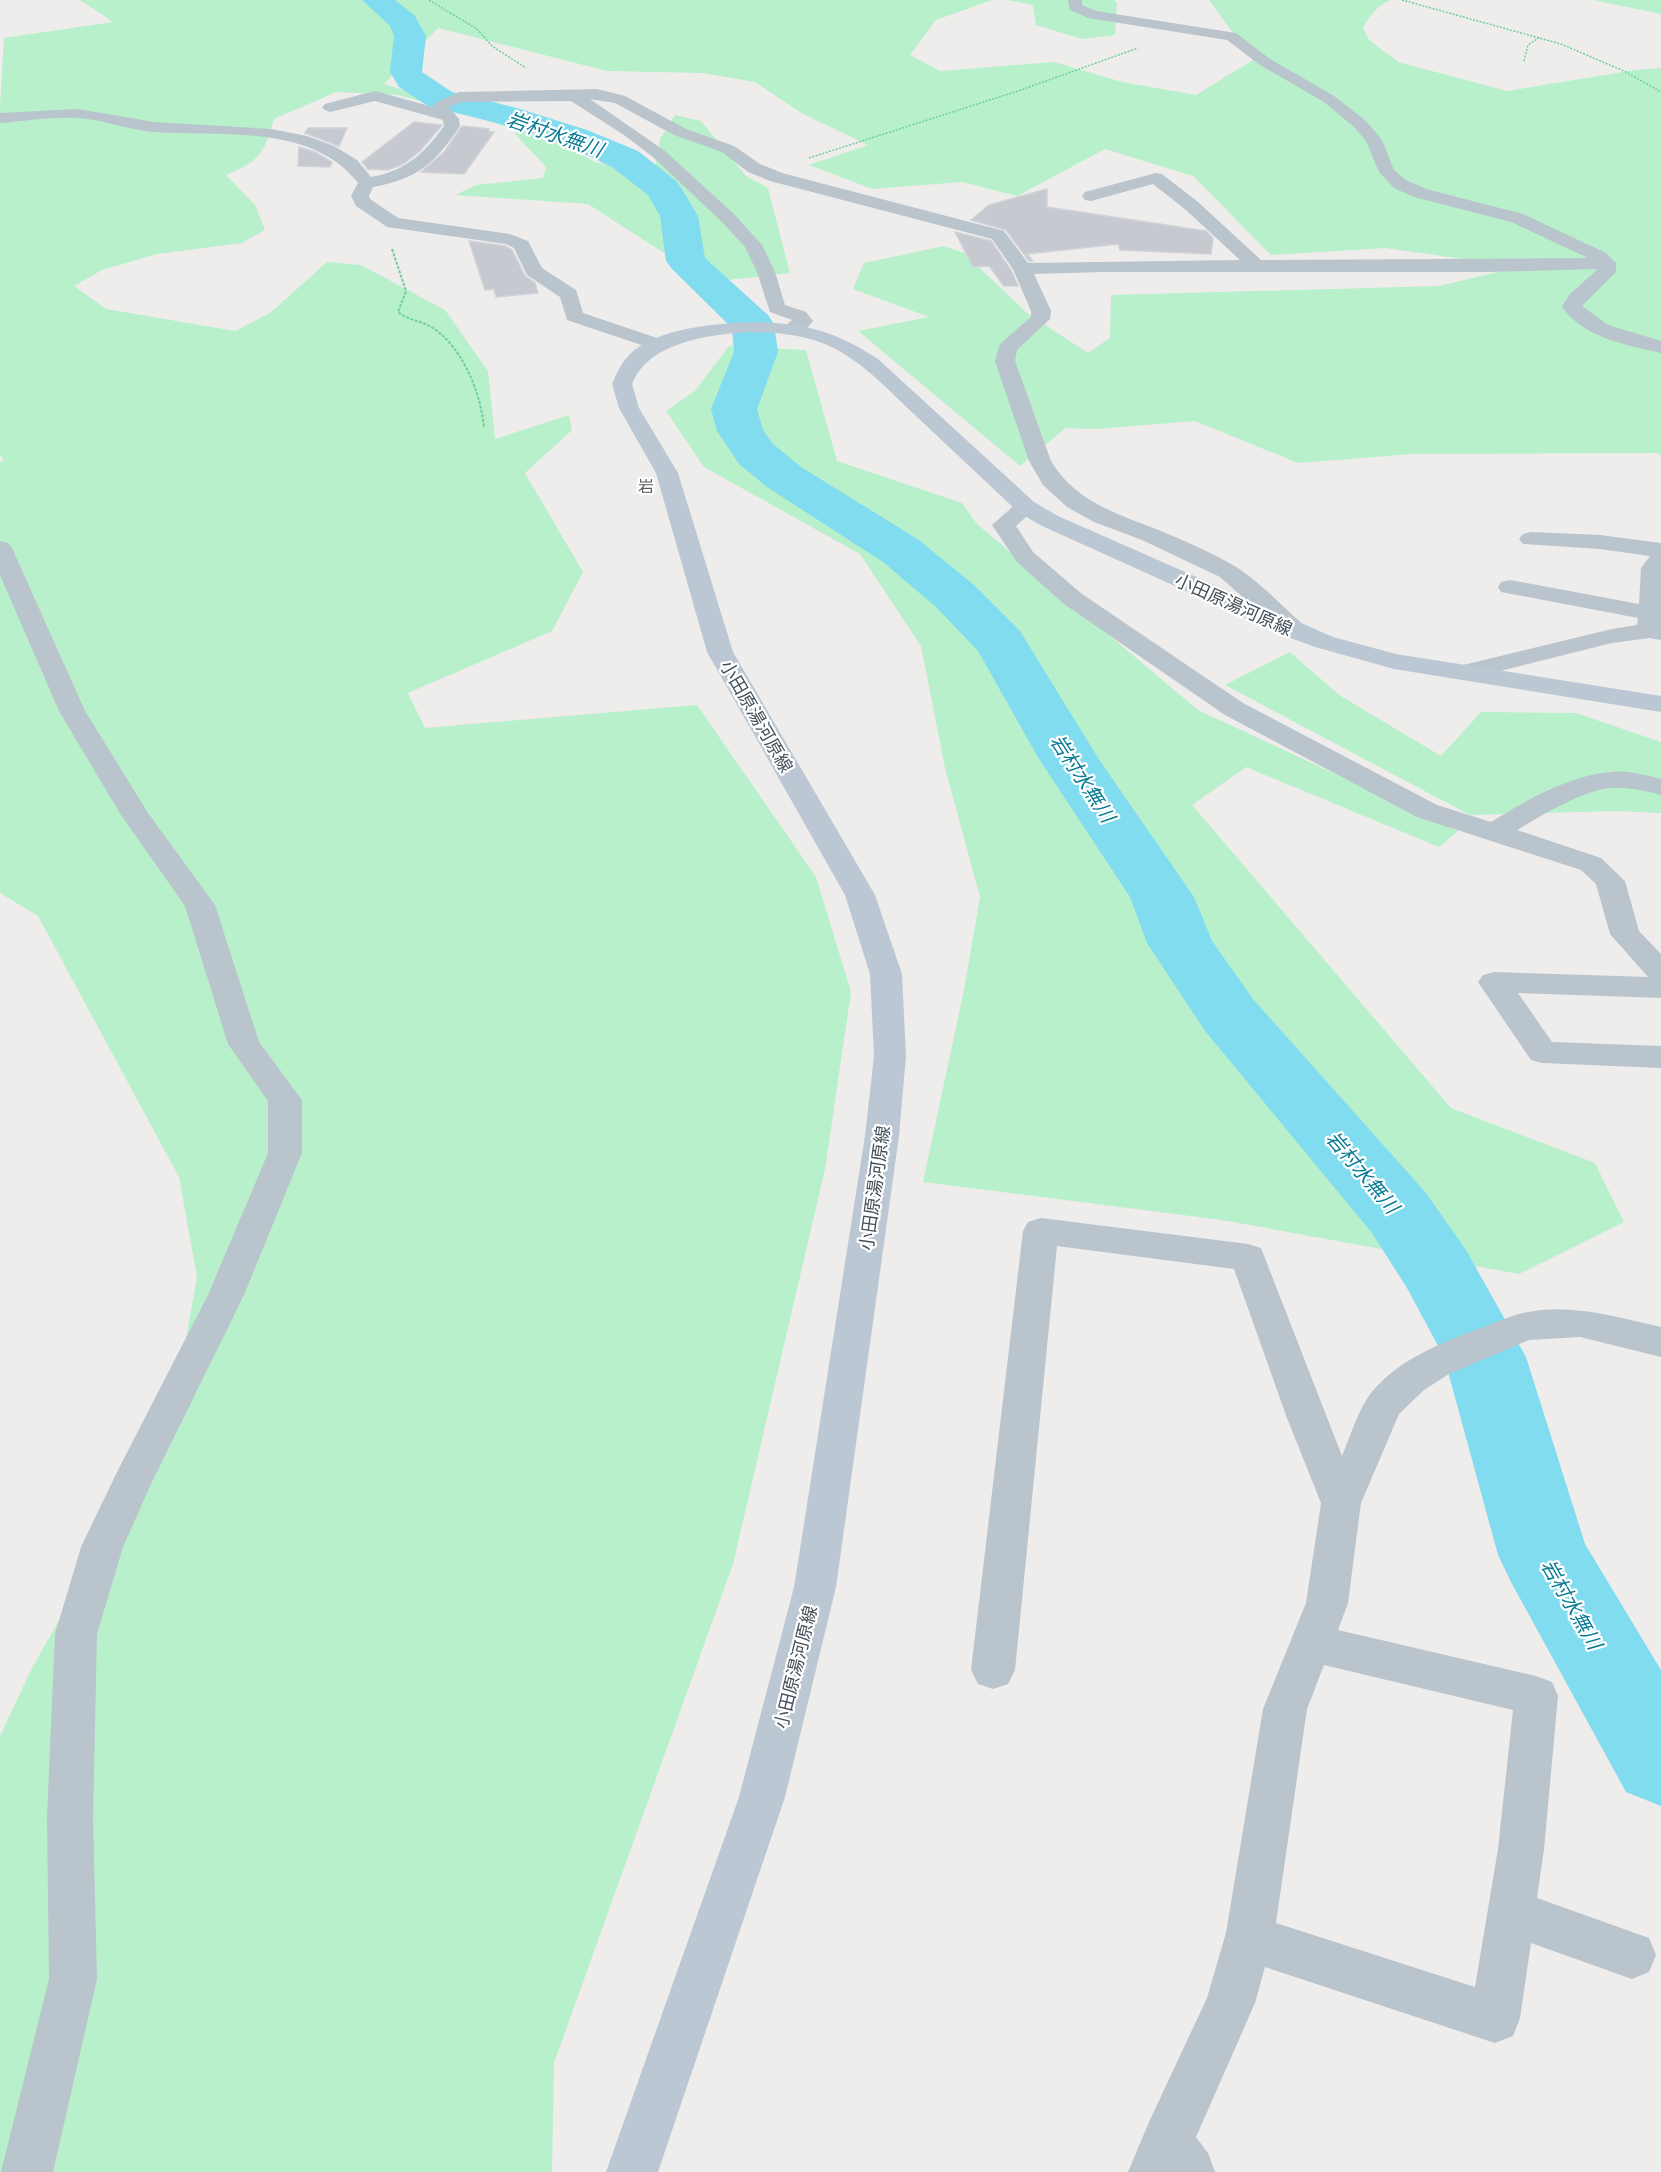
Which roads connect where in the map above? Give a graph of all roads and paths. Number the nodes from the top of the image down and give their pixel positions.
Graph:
1 (429, 0) edge
2 (1075, 0) edge
3 (1402, 0) edge
4 (1501, 26) joint
5 (1541, 37) junction
6 (1143, 46) dead end
7 (1524, 60) dead end
8 (1661, 92) edge
9 (574, 96) junction
10 (330, 107) dead end
11 (445, 111) junction
12 (0, 118) edge
13 (763, 172) junction
14 (367, 183) junction
15 (1091, 196) dead end
16 (393, 224) junction
17 (1607, 263) junction
18 (1257, 267) junction
19 (1022, 269) junction
20 (783, 329) junction
21 (660, 345) junction
22 (1661, 347) edge
23 (484, 428) dead end
24 (1026, 507) junction
25 (1531, 538) dead end
26 (0, 548) edge
27 (1661, 550) edge
28 (1661, 557) edge
29 (1510, 587) dead end
30 (1653, 625) edge
31 (1297, 632) junction
32 (1464, 672) junction
33 (1661, 704) edge
34 (1661, 787) edge
35 (1494, 832) junction
36 (1661, 973) edge
37 (1661, 988) edge
38 (1661, 1057) edge
39 (1661, 1342) edge
40 (1341, 1503) junction
41 (1311, 1643) junction
42 (993, 1670) dead end
43 (1511, 1913) junction
44 (1248, 1938) junction
45 (1632, 1955) dead end
46 (1170, 2161) edge
47 (27, 2172) edge
48 (632, 2172) edge

1 - 9 path
2 - 17 street
3 - 4 path
4 - 5 path
5 - 7 path
5 - 8 path
6 - 13 path
9 - 11 street
9 - 13 street
9 - 20 street
10 - 11 street
11 - 14 street
12 - 14 street
13 - 19 street
14 - 16 street
15 - 18 street
16 - 21 street
16 - 23 path
17 - 18 street
17 - 22 street
18 - 19 street
19 - 31 street
20 - 21 main road, 小田原湯河原線
20 - 24 main road, 小田原湯河原線
21 - 48 main road, 小田原湯河原線
24 - 31 main road, 小田原湯河原線
24 - 35 street
25 - 27 street
26 - 47 street
28 - 30 street
29 - 30 street
30 - 32 street
31 - 32 main road, 小田原湯河原線
32 - 33 main road, 小田原湯河原線
34 - 35 street
35 - 36 street
37 - 38 street
39 - 40 street
40 - 41 street
40 - 42 street
41 - 43 street
41 - 44 street
43 - 44 street
43 - 45 street
44 - 46 street

